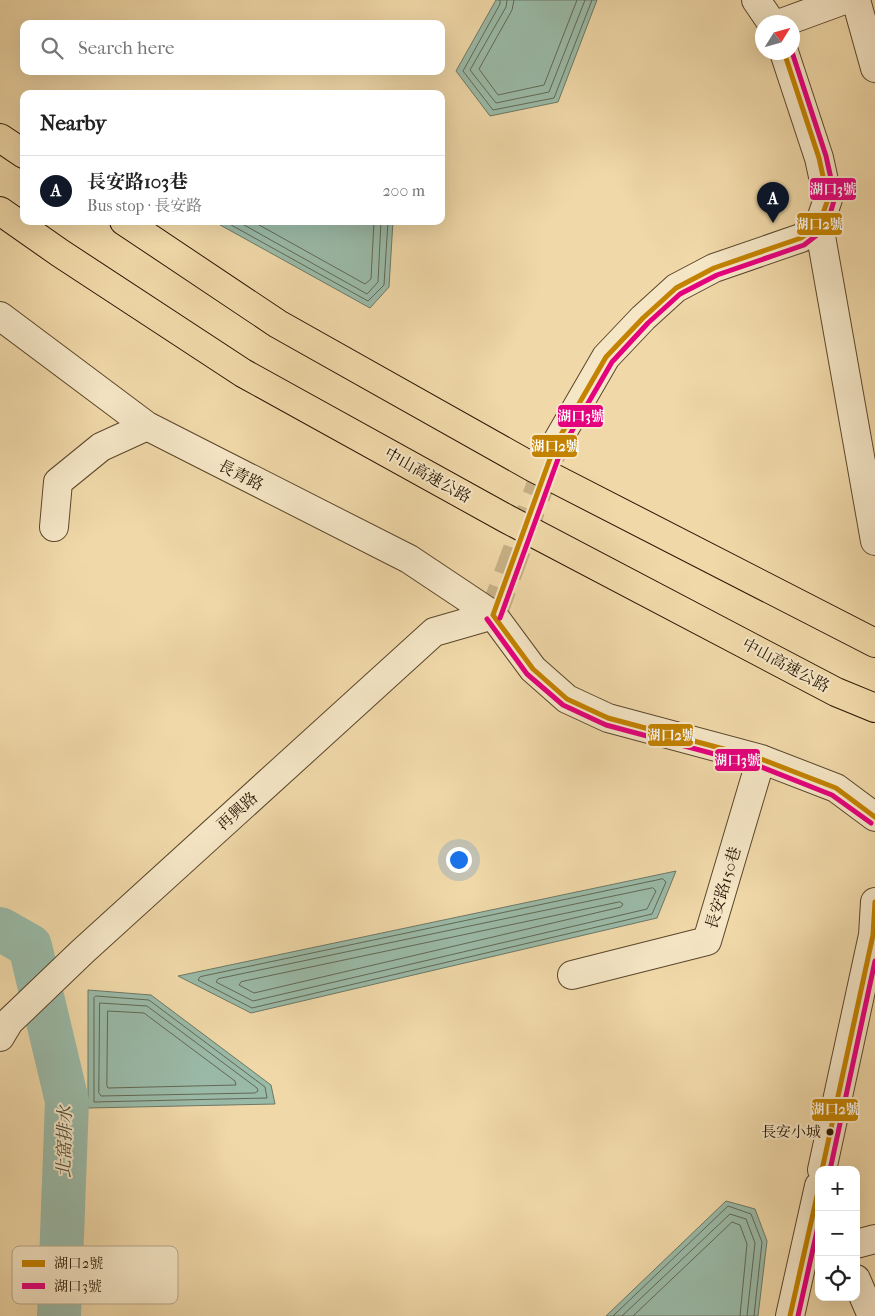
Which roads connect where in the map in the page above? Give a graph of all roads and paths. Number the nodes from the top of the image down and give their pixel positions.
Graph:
1 (756, 0) edge
2 (844, 0) edge
3 (856, 0) edge
4 (766, 15) edge
5 (800, 16) edge
6 (787, 60) edge
7 (875, 68) edge
8 (0, 138) edge
9 (20, 151) edge
10 (0, 211) edge
11 (130, 225) edge
12 (819, 225) junction
13 (0, 316) edge
14 (147, 426) junction
15 (555, 445) tunnel mouth
16 (54, 527) dead end
17 (875, 541) edge
18 (493, 615) junction
19 (875, 643) edge
20 (875, 708) edge
21 (761, 759) junction
22 (875, 817) edge
23 (875, 902) edge
24 (572, 975) dead end
25 (5, 1029) edge
26 (824, 1166) edge
27 (815, 1206) edge
28 (875, 1239) edge
29 (860, 1243) edge
30 (860, 1288) edge
31 (790, 1316) edge
32 (872, 1316) edge

1 - 4 street
2 - 5 street
3 - 7 street
6 - 12 street
8 - 9 highway
10 - 20 highway, 中山高速公路
11 - 19 highway
12 - 15 street
12 - 17 street
13 - 14 street, 長青路
14 - 16 street
14 - 18 street, 長青路
18 - 21 street
18 - 25 street, 再興路
21 - 22 street
21 - 24 street, 長安路150巷
23 - 26 street
27 - 31 street
28 - 29 street
30 - 32 street

